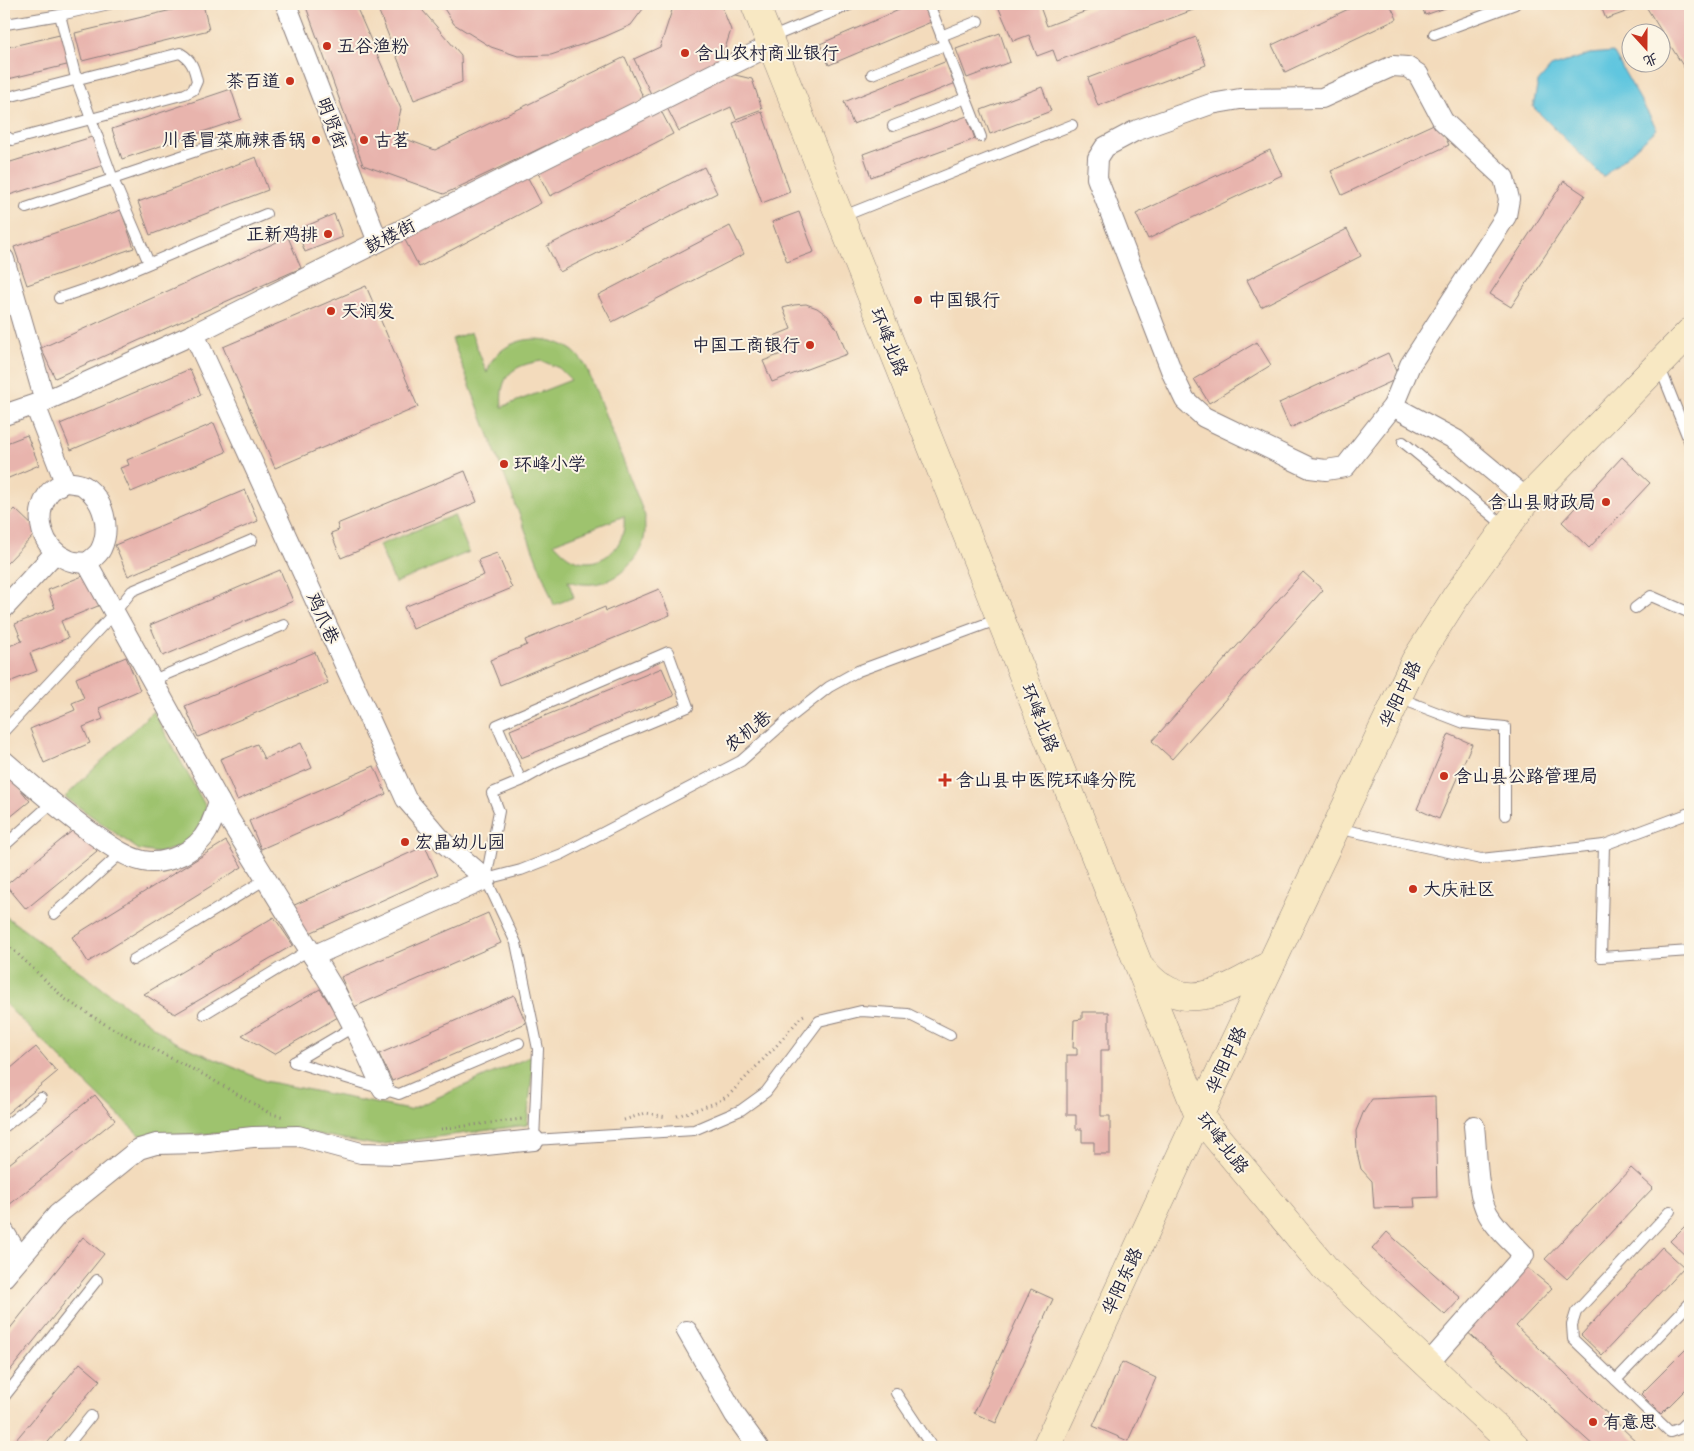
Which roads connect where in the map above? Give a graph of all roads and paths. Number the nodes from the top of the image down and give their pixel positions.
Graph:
1 (109, 4) edge
2 (286, 4) edge
3 (755, 4) edge
4 (852, 4) edge
5 (929, 4) edge
6 (1515, 4) edge
7 (60, 15) junction
8 (978, 21) dead end
9 (6, 24) dead end
10 (1434, 34) dead end
11 (943, 40) junction
12 (769, 42) junction
13 (872, 74) dead end
14 (76, 78) junction
15 (4, 98) edge
16 (966, 98) junction
17 (91, 119) junction
18 (1072, 125) dead end
19 (893, 126) dead end
20 (4, 135) edge
21 (981, 137) dead end
22 (235, 138) dead end
23 (113, 179) junction
24 (26, 208) dead end
25 (266, 214) dead end
26 (840, 218) junction
27 (378, 242) junction
28 (4, 258) edge
29 (149, 263) junction
30 (59, 298) dead end
31 (1690, 332) edge
32 (194, 334) junction
33 (1659, 364) junction
34 (40, 403) junction
35 (1393, 406) junction
36 (4, 415) edge
37 (1403, 442) dead end
38 (1690, 443) edge
39 (65, 482) junction
40 (1527, 499) junction
41 (1507, 527) junction
42 (252, 540) dead end
43 (55, 553) junction
44 (88, 563) junction
45 (4, 608) edge
46 (1635, 608) dead end
47 (115, 612) junction
48 (1690, 613) edge
49 (1000, 619) junction
50 (284, 625) dead end
51 (153, 680) junction
52 (1398, 697) junction
53 (4, 731) edge
54 (4, 761) edge
55 (521, 781) junction
56 (220, 801) junction
57 (52, 803) junction
58 (1690, 813) edge
59 (1505, 815) dead end
60 (1336, 828) junction
61 (1604, 844) junction
62 (4, 846) edge
63 (121, 853) junction
64 (266, 879) junction
65 (486, 879) junction
66 (54, 914) dead end
67 (1690, 951) edge
68 (311, 953) junction
69 (133, 960) dead end
70 (1271, 964) junction
71 (1140, 968) junction
72 (204, 1014) dead end
73 (353, 1027) junction
74 (950, 1035) dead end
75 (519, 1043) dead end
76 (382, 1089) junction
77 (41, 1098) dead end
78 (1199, 1116) junction
79 (1474, 1126) dead end
80 (4, 1127) edge
81 (534, 1140) junction
82 (1670, 1210) dead end
83 (4, 1232) edge
84 (20, 1258) junction
85 (4, 1277) edge
86 (96, 1280) dead end
87 (1690, 1303) edge
88 (687, 1331) dead end
89 (1428, 1364) junction
90 (1616, 1380) junction
91 (896, 1393) dead end
92 (4, 1396) edge
93 (91, 1416) dead end
94 (1690, 1419) edge
95 (66, 1447) edge
96 (758, 1447) edge
97 (932, 1447) edge
98 (1046, 1447) edge
99 (1516, 1447) edge

1 - 7 lane
2 - 27 street, 明贤街
3 - 12 main road, 环峰北路
4 - 12 lane
5 - 11 lane
6 - 10 lane
7 - 9 lane
7 - 14 lane
8 - 11 lane
11 - 13 lane
11 - 16 lane
12 - 26 main road, 环峰北路
12 - 27 street, 鼓楼街
14 - 15 lane
14 - 17 lane
14 - 17 lane
16 - 19 lane
16 - 21 lane
17 - 20 lane
17 - 23 lane
18 - 26 lane
22 - 23 lane
23 - 24 lane
23 - 29 lane
25 - 29 lane
26 - 49 main road, 环峰北路
27 - 32 street, 鼓楼街
28 - 34 street
29 - 30 lane
31 - 33 main road, 华阳中路
32 - 34 street, 鼓楼街
32 - 65 street, 鸡爪巷
33 - 38 lane
33 - 40 main road, 华阳中路
34 - 36 street, 鼓楼街
34 - 39 street
35 - 35 street
35 - 40 street
37 - 41 lane
39 - 43 street
39 - 44 street
40 - 41 main road, 华阳中路
41 - 52 main road, 华阳中路
42 - 47 lane
43 - 44 street
43 - 45 street
44 - 47 street
46 - 48 lane
47 - 51 street
47 - 53 lane
49 - 65 lane, 农机巷
49 - 71 main road, 环峰北路
50 - 51 lane
51 - 56 street
52 - 59 lane
52 - 60 main road, 华阳中路
54 - 57 street
55 - 55 lane
55 - 65 lane
56 - 63 street
56 - 64 street
57 - 62 lane
57 - 63 street
58 - 61 lane
60 - 61 lane
60 - 70 main road, 华阳中路
61 - 67 lane
63 - 66 lane
64 - 68 street
64 - 69 lane
65 - 68 street
65 - 81 lane
68 - 72 lane
68 - 73 street
70 - 71 main road
70 - 78 main road, 华阳中路
71 - 78 main road, 环峰北路
73 - 76 street
73 - 76 lane
74 - 81 lane
75 - 76 lane
77 - 80 lane
78 - 89 main road, 环峰北路
78 - 98 main road, 华阳东路
79 - 89 street
81 - 84 street
82 - 90 lane
83 - 84 street
84 - 85 street
86 - 92 lane
87 - 90 lane
88 - 96 street
89 - 99 main road, 环峰北路
90 - 94 lane
91 - 97 lane
93 - 95 lane

